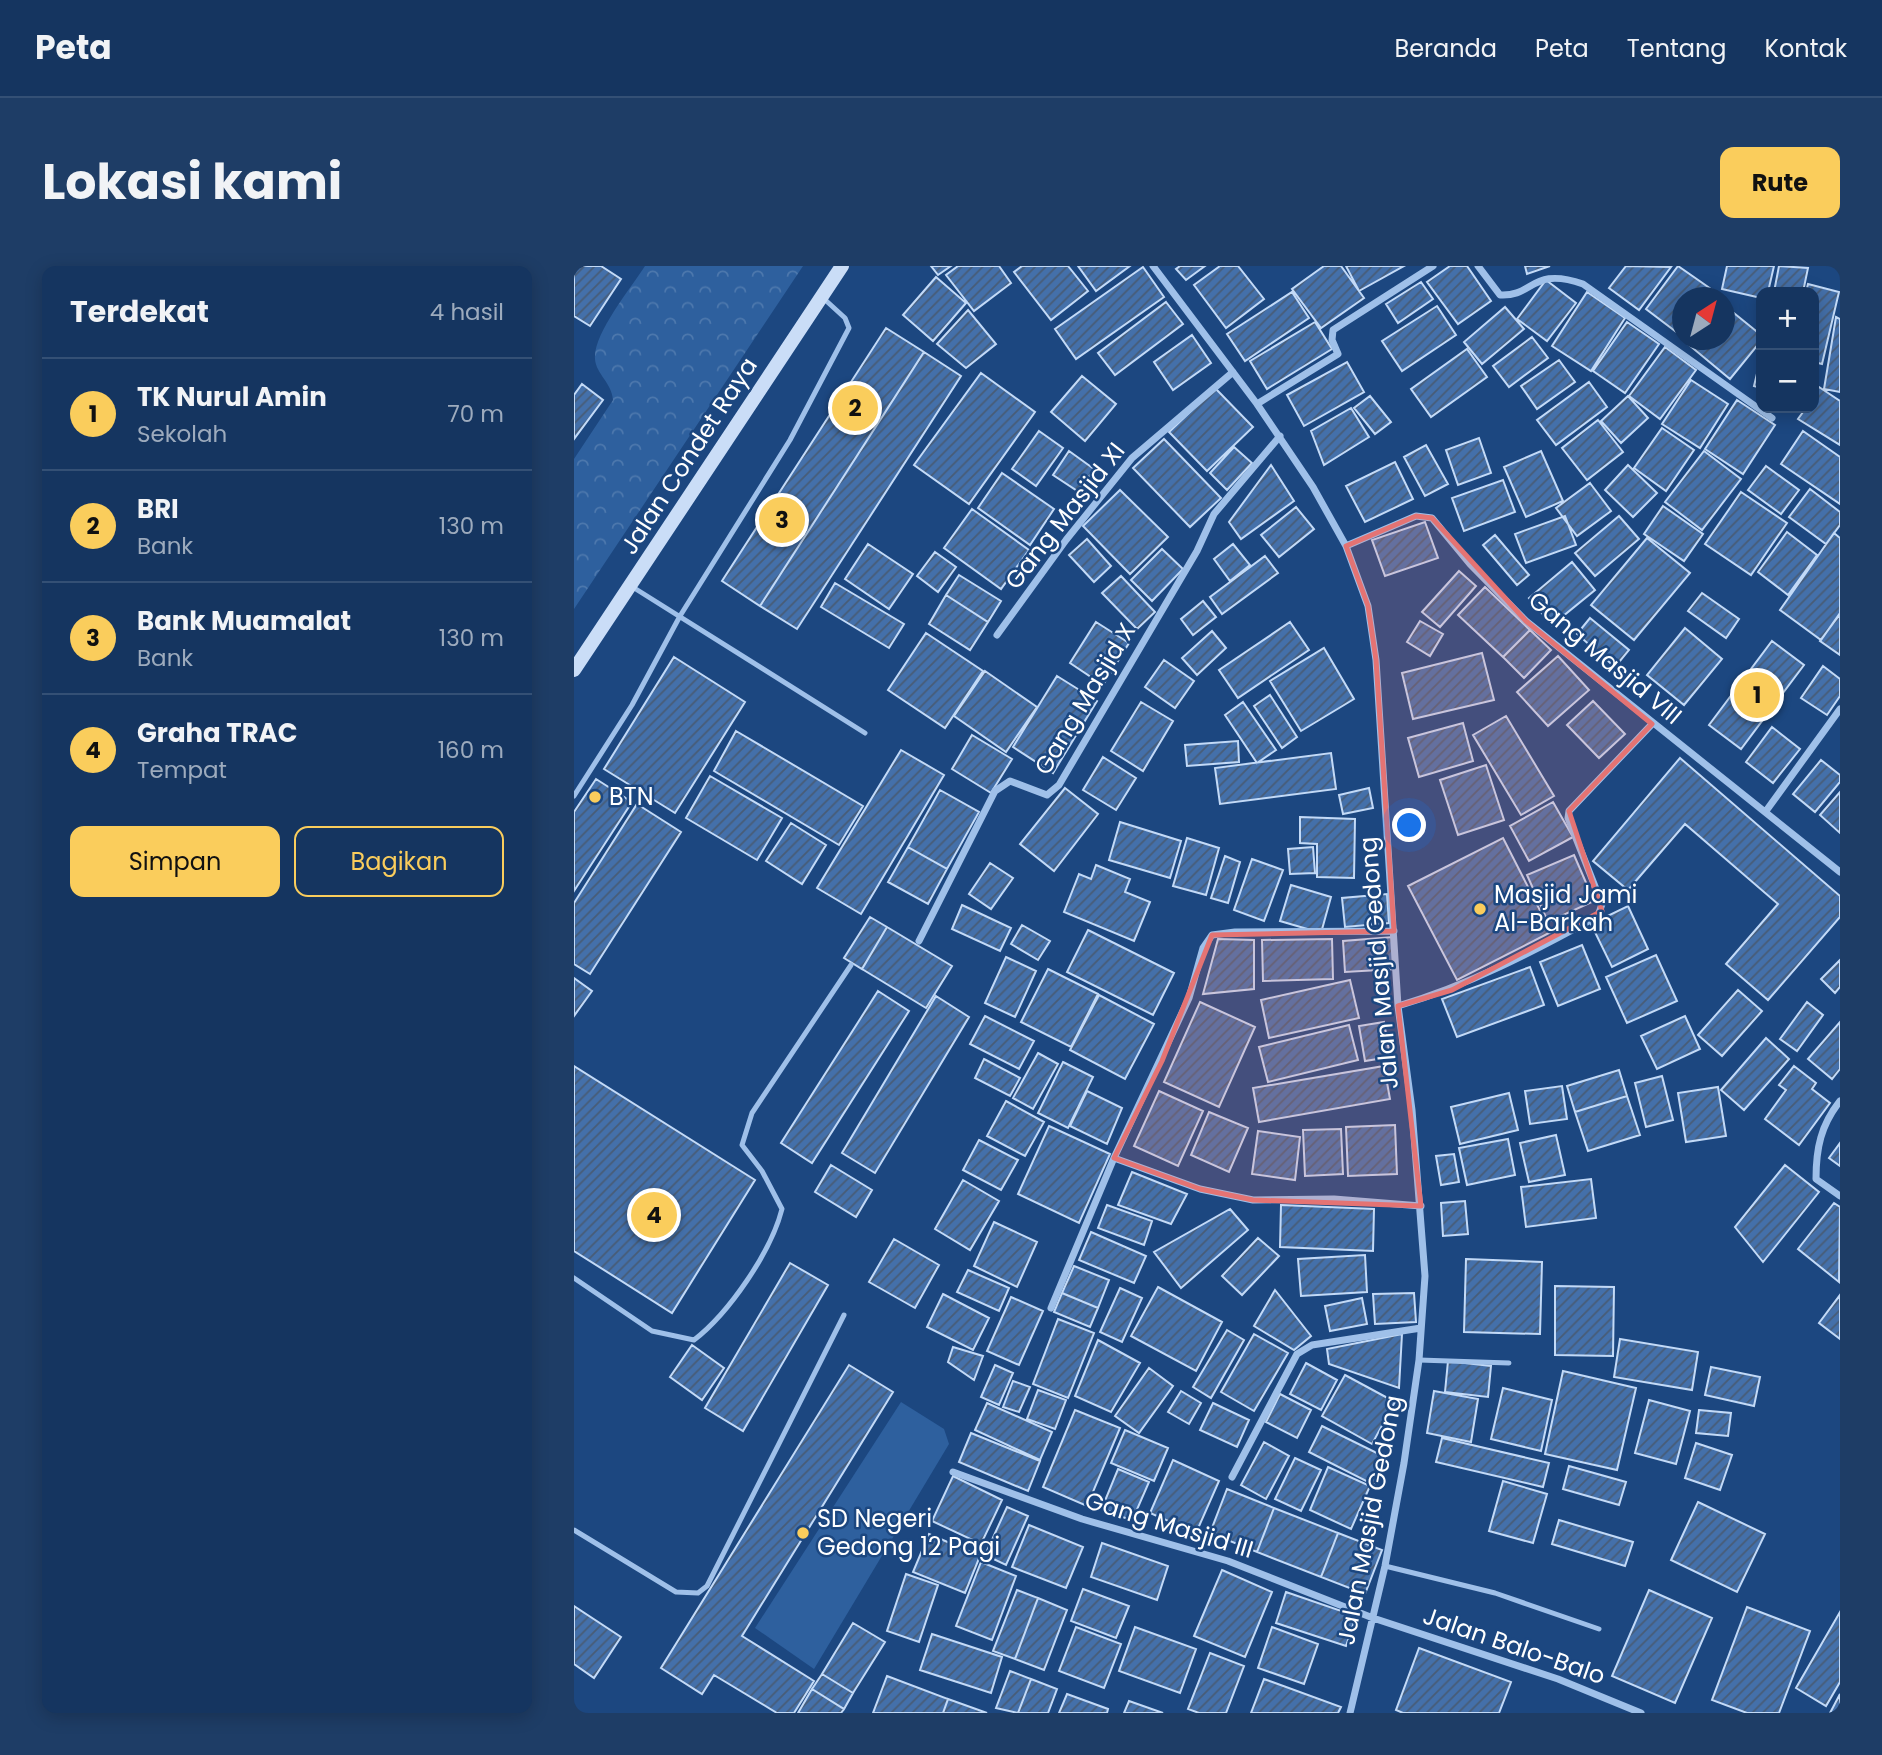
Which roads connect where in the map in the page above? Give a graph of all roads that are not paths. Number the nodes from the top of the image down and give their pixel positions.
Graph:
1 (842, 266) edge
2 (1153, 266) edge
3 (1433, 266) edge
4 (1478, 266) edge
5 (822, 296) junction
6 (1233, 372) junction
7 (1258, 404) junction
8 (1772, 418) dead end
9 (1280, 436) junction
10 (1346, 546) junction
11 (631, 586) junction
12 (680, 616) junction
13 (997, 635) dead end
14 (574, 670) edge
15 (1840, 709) edge
16 (1652, 724) junction
17 (865, 733) dead end
18 (574, 796) edge
19 (1766, 811) junction
20 (1840, 872) edge
21 (1394, 931) junction
22 (919, 941) dead end
23 (851, 965) dead end
24 (1398, 1006) junction
25 (1840, 1101) edge
26 (1114, 1158) junction
27 (1840, 1196) edge
28 (1421, 1206) junction
29 (574, 1278) edge
30 (1051, 1308) dead end
31 (844, 1315) dead end
32 (1421, 1328) junction
33 (1419, 1360) junction
34 (1508, 1363) dead end
35 (953, 1472) dead end
36 (1232, 1477) dead end
37 (574, 1530) edge
38 (1385, 1566) junction
39 (1373, 1618) junction
40 (1599, 1629) dead end
41 (1349, 1713) edge
42 (1641, 1713) edge

1 - 5 street, Jalan Condet Raya
2 - 6 street, Jalan Masjid Gedong
3 - 7 street
4 - 8 street
5 - 11 street, Jalan Condet Raya
5 - 12 lane
6 - 7 street, Jalan Masjid Gedong
6 - 13 street, Gang Masjid XI
7 - 9 street, Jalan Masjid Gedong
9 - 10 street, Jalan Masjid Gedong
9 - 22 street, Gang Masjid X
10 - 16 street, Gang Masjid VIII
10 - 21 street, Jalan Masjid Gedong
11 - 12 lane
11 - 14 street, Jalan Condet Raya
12 - 17 lane
12 - 18 lane
15 - 19 street
16 - 19 street, Gang Masjid VIII
16 - 24 street
19 - 20 street, Gang Masjid VIII
21 - 24 street, Jalan Masjid Gedong
21 - 26 street
23 - 29 lane
24 - 28 street, Jalan Masjid Gedong
25 - 27 street
26 - 28 street
26 - 30 street
28 - 32 street, Jalan Masjid Gedong
31 - 37 lane
32 - 33 street, Jalan Masjid Gedong
32 - 36 street
33 - 34 lane
33 - 38 street, Jalan Masjid Gedong
35 - 39 street, Gang Masjid III
38 - 39 street, Jalan Masjid Gedong
38 - 40 lane
39 - 41 street, Jalan Masjid Gedong
39 - 42 street, Jalan Balo-Balo

